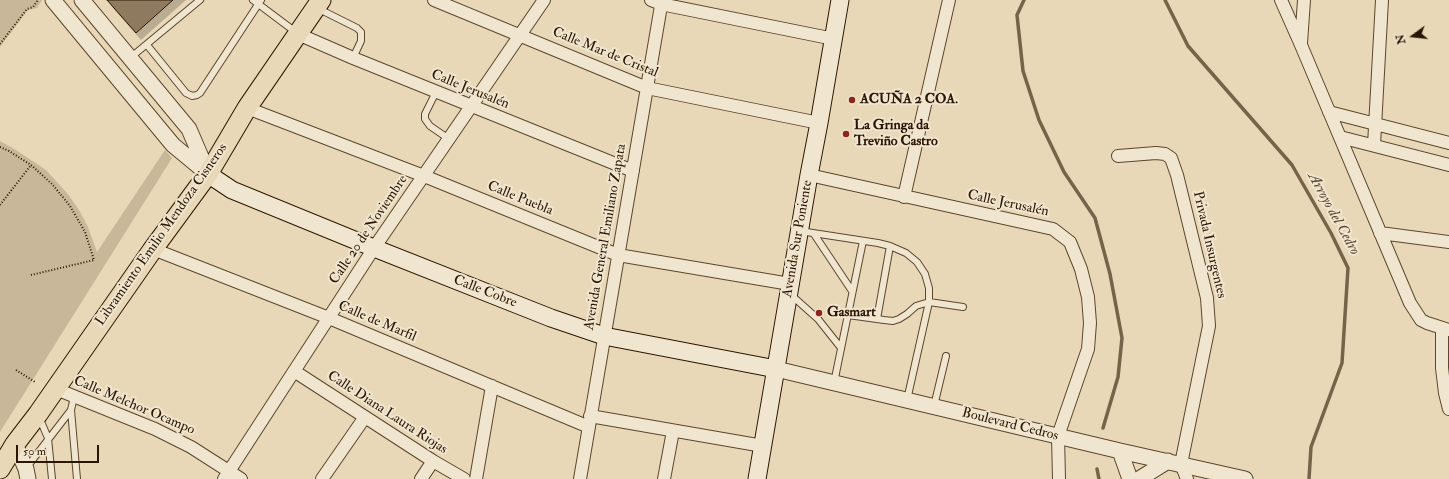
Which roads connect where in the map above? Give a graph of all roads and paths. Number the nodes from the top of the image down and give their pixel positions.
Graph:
1 (38, 0) edge
2 (54, 0) edge
3 (82, 0) edge
4 (200, 0) edge
5 (434, 0) edge
6 (544, 0) edge
7 (840, 0) edge
8 (949, 0) edge
9 (1281, 0) edge
10 (1304, 0) edge
11 (1382, 0) edge
12 (258, 1) edge
13 (658, 2) edge
14 (319, 4) edge
15 (298, 34) junction
16 (520, 35) junction
17 (834, 39) junction
18 (0, 44) edge
19 (147, 44) junction
20 (1301, 45) junction
21 (130, 58) junction
22 (353, 58) junction
23 (114, 73) junction
24 (647, 88) junction
25 (436, 92) junction
26 (471, 106) junction
27 (248, 108) junction
28 (1329, 112) junction
29 (819, 123) junction
30 (1376, 124) junction
31 (1340, 137) junction
32 (449, 139) junction
33 (1449, 143) edge
34 (1374, 145) junction
35 (0, 147) edge
36 (1118, 156) dead end
37 (32, 165) junction
38 (1449, 165) edge
39 (633, 171) junction
40 (208, 174) junction
41 (809, 175) junction
42 (424, 176) junction
43 (904, 197) junction
44 (0, 205) edge
45 (807, 233) junction
46 (1380, 233) junction
47 (863, 241) junction
48 (1449, 242) edge
49 (890, 246) junction
50 (374, 248) junction
51 (153, 249) junction
52 (618, 255) junction
53 (32, 275) dead end
54 (790, 289) junction
55 (852, 291) junction
56 (929, 302) junction
57 (963, 307) dead end
58 (848, 315) junction
59 (329, 318) junction
60 (877, 319) junction
61 (1446, 329) edge
62 (604, 336) junction
63 (841, 348) junction
64 (946, 356) dead end
65 (776, 369) junction
66 (16, 370) dead end
67 (294, 371) junction
68 (35, 382) dead end
69 (834, 383) junction
70 (492, 386) junction
71 (56, 388) junction
72 (74, 397) junction
73 (907, 400) junction
74 (934, 406) junction
75 (1449, 409) edge
76 (71, 410) junction
77 (38, 414) junction
78 (365, 417) junction
79 (589, 422) junction
80 (673, 430) junction
81 (1058, 436) junction
82 (48, 438) junction
83 (15, 444) junction
84 (763, 446) junction
85 (1120, 451) junction
86 (434, 462) junction
87 (1174, 463) junction
88 (1059, 464) junction
89 (0, 469) edge
90 (27, 474) edge
91 (226, 475) edge
92 (52, 479) edge
93 (77, 479) edge
94 (241, 479) edge
95 (322, 479) edge
96 (421, 479) edge
97 (464, 479) edge
98 (476, 479) edge
99 (580, 479) edge
100 (664, 479) edge
101 (757, 479) edge
102 (1060, 479) edge
103 (1066, 479) edge
104 (1130, 479) edge
105 (1139, 479) edge
106 (1187, 479) edge
107 (1245, 479) edge

1 - 18 path
2 - 23 street
3 - 21 street
4 - 19 lane
5 - 16 street, Calle Mar de Cristal
6 - 16 street, Calle 20 de Noviembre
7 - 17 main road, Avenida Sur Poniente
8 - 43 street
9 - 20 street
10 - 20 street
11 - 30 street
12 - 15 lane
12 - 19 lane
13 - 17 street
13 - 24 street, Avenida General Emiliano Zapata
14 - 15 main road, Libramiento Emilio Mendoza Cisneros
14 - 22 lane
15 - 22 street, Calle Jerusalén
15 - 27 main road, Libramiento Emilio Mendoza Cisneros
16 - 24 street, Calle Mar de Cristal
16 - 26 street, Calle 20 de Noviembre
17 - 29 main road, Avenida Sur Poniente
19 - 21 lane
20 - 28 street
21 - 23 street
21 - 40 street
22 - 25 street, Calle Jerusalén
23 - 40 street
24 - 29 street, Calle Mar de Cristal
24 - 39 street, Avenida General Emiliano Zapata
25 - 26 street, Calle Jerusalén
25 - 32 lane
26 - 32 street, Calle 20 de Noviembre
26 - 39 street, Calle Jerusalén
27 - 40 main road, Libramiento Emilio Mendoza Cisneros
27 - 42 street, Calle Puebla
28 - 30 street
28 - 31 street
29 - 41 main road, Avenida Sur Poniente
30 - 33 street
30 - 34 street
31 - 34 street
31 - 46 street
32 - 42 street, Calle 20 de Noviembre
34 - 38 street
35 - 37 path
36 - 87 street, Privada Insurgentes
37 - 44 path
37 - 53 path
39 - 52 street, Avenida General Emiliano Zapata
40 - 50 main road, Calle Cobre
40 - 51 main road, Libramiento Emilio Mendoza Cisneros
41 - 43 street, Calle Jerusalén
41 - 45 main road, Avenida Sur Poniente
42 - 50 street, Calle 20 de Noviembre
42 - 52 street, Calle Puebla
43 - 81 street, Calle Jerusalén
45 - 47 lane
45 - 54 main road, Avenida Sur Poniente
45 - 55 lane
46 - 48 street
46 - 61 street
47 - 49 lane
47 - 55 lane
49 - 56 lane
49 - 60 lane
50 - 59 street, Calle 20 de Noviembre
50 - 62 main road, Calle Cobre
51 - 59 street, Calle de Marfil
51 - 71 main road, Libramiento Emilio Mendoza Cisneros
52 - 54 street, Calle Puebla
52 - 62 street, Avenida General Emiliano Zapata
54 - 63 lane
54 - 65 main road, Avenida Sur Poniente
55 - 58 lane
56 - 57 lane
56 - 60 lane
56 - 73 lane
58 - 60 lane
58 - 63 lane
59 - 67 street, Calle 20 de Noviembre
59 - 70 street, Calle de Marfil
61 - 75 street
62 - 65 main road, Calle Cobre
62 - 79 street, Avenida General Emiliano Zapata
63 - 69 lane
64 - 74 lane
65 - 69 street, Boulevard Cedros
65 - 84 main road, Avenida Sur Poniente
66 - 68 path
67 - 78 street, Calle Diana Laura Riojas
67 - 91 street, Calle 20 de Noviembre
69 - 73 street, Boulevard Cedros
70 - 79 street, Calle de Marfil
70 - 98 street
71 - 72 street, Calle Melchor Ocampo
71 - 77 main road, Libramiento Emilio Mendoza Cisneros
72 - 76 lane
72 - 91 street, Calle Melchor Ocampo
73 - 74 street, Boulevard Cedros
74 - 81 street, Boulevard Cedros
76 - 82 lane
76 - 93 lane
77 - 82 lane
77 - 83 main road, Libramiento Emilio Mendoza Cisneros
78 - 86 street, Calle Diana Laura Riojas
78 - 95 street
79 - 80 street, Calle de Marfil
79 - 99 street, Avenida General Emiliano Zapata
80 - 84 street, Calle de Marfil
80 - 100 street
81 - 85 street, Boulevard Cedros
81 - 88 street
82 - 90 lane
82 - 92 lane
83 - 89 main road, Libramiento Emilio Mendoza Cisneros
83 - 90 street
84 - 101 main road, Avenida Sur Poniente
85 - 87 street, Boulevard Cedros
85 - 104 street
86 - 96 street
86 - 97 street, Calle Diana Laura Riojas
87 - 105 street
87 - 106 street
87 - 107 street, Boulevard Cedros
88 - 102 street
88 - 103 street
91 - 94 street, Calle Melchor Ocampo

